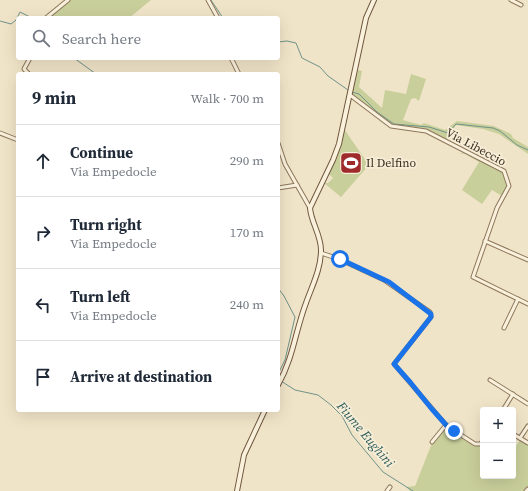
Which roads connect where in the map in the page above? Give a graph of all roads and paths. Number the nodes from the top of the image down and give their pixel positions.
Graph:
1 (68, 0) edge
2 (208, 0) edge
3 (374, 0) edge
4 (511, 0) edge
5 (521, 5) dead end
6 (48, 16) edge
7 (217, 16) edge
8 (29, 60) edge
9 (232, 60) edge
10 (27, 72) edge
11 (238, 72) edge
12 (350, 95) junction
13 (0, 133) edge
14 (16, 139) edge
15 (280, 149) edge
16 (297, 186) junction
17 (280, 188) edge
18 (310, 208) junction
19 (485, 241) junction
20 (321, 253) junction
21 (528, 260) edge
22 (518, 299) junction
23 (528, 304) edge
24 (504, 328) dead end
25 (490, 380) dead end
26 (280, 381) edge
27 (513, 394) junction
28 (528, 404) edge
29 (505, 407) edge
30 (264, 412) edge
31 (446, 425) junction
32 (528, 426) edge
33 (516, 436) edge
34 (520, 438) junction
35 (432, 442) dead end
36 (481, 443) edge
37 (528, 443) edge
38 (390, 487) dead end
39 (237, 491) edge
40 (387, 491) edge

1 - 6 street
2 - 7 street
3 - 12 street
4 - 5 street
8 - 10 street
9 - 11 street
12 - 18 street
12 - 19 street, Via Libeccio
13 - 14 street
15 - 16 street
16 - 17 street
16 - 18 street
18 - 20 street
19 - 21 street
19 - 22 street, Via Libeccio
20 - 26 street
20 - 31 street
22 - 23 street, Via Libeccio
22 - 24 street
25 - 27 street
27 - 28 street
27 - 29 street
30 - 39 street
31 - 35 street
31 - 36 street
32 - 34 street
33 - 34 street
34 - 37 street
38 - 40 street

